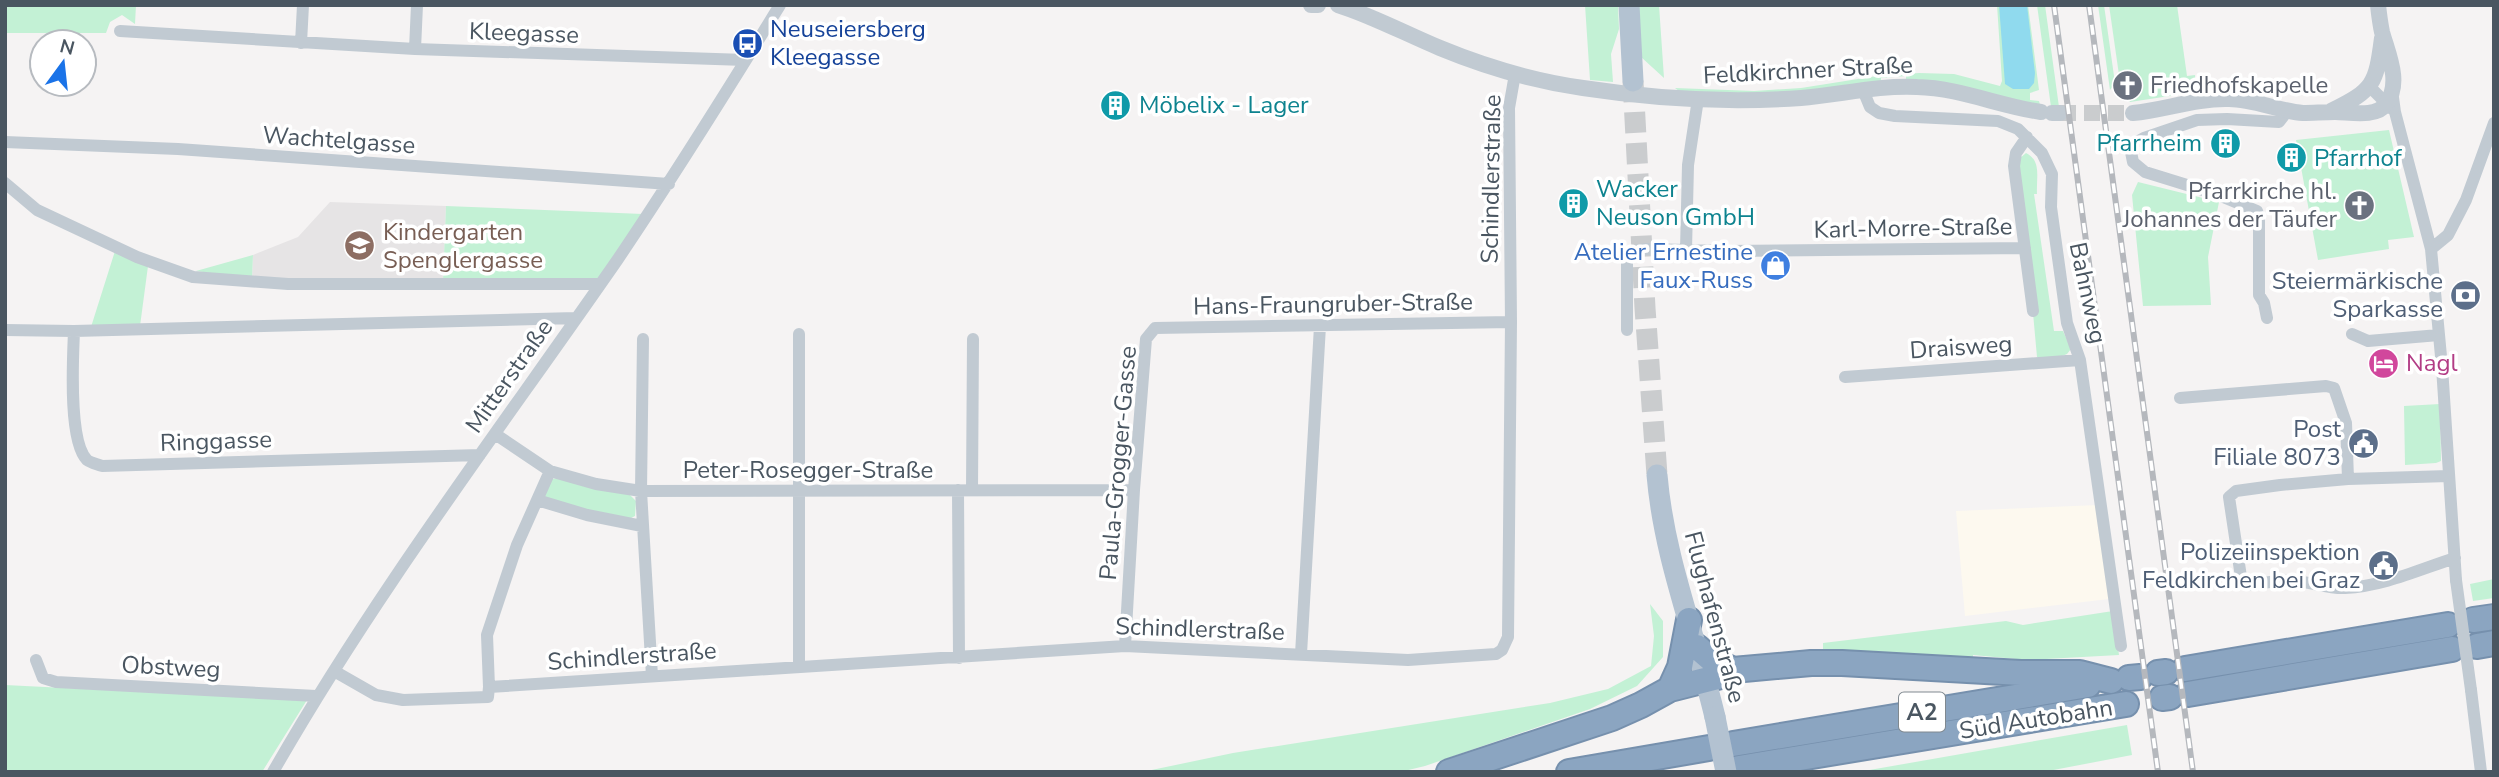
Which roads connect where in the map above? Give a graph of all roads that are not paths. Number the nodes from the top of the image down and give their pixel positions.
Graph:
1 (303, 5) edge
2 (417, 5) edge
3 (780, 5) edge
4 (1311, 5) edge
5 (1318, 5) edge
6 (1338, 5) edge
7 (1361, 5) edge
8 (1629, 5) edge
9 (2378, 5) edge
10 (1377, 20) junction
11 (120, 32) dead end
12 (2382, 32) junction
13 (301, 43) junction
14 (415, 49) junction
15 (745, 60) junction
16 (1514, 74) junction
17 (1633, 81) tunnel mouth
18 (2370, 87) junction
19 (1863, 90) junction
20 (1698, 99) junction
21 (2391, 102) junction
22 (2288, 110) junction
23 (2329, 112) junction
24 (2051, 113) tunnel mouth
25 (2133, 113) tunnel mouth
26 (2494, 123) edge
27 (2027, 137) junction
28 (5, 142) edge
29 (5, 183) edge
30 (669, 184) junction
31 (2025, 248) junction
32 (2431, 249) junction
33 (1686, 250) junction
34 (600, 284) junction
35 (2033, 311) dead end
36 (576, 318) junction
37 (2267, 318) dead end
38 (1511, 322) junction
39 (1320, 326) junction
40 (1155, 328) joint
41 (5, 330) edge
42 (1628, 330) dead end
43 (74, 331) junction
44 (799, 334) dead end
45 (2352, 334) dead end
46 (2439, 335) junction
47 (643, 338) dead end
48 (973, 339) dead end
49 (2080, 360) junction
50 (1845, 377) dead end
51 (2180, 398) dead end
52 (495, 435) junction
53 (480, 455) junction
54 (550, 471) junction
55 (1657, 475) tunnel mouth
56 (2449, 476) junction
57 (2348, 479) junction
58 (958, 490) junction
59 (972, 490) junction
60 (1134, 490) junction
61 (641, 491) junction
62 (798, 491) junction
63 (537, 500) junction
64 (642, 526) junction
65 (2455, 558) junction
66 (1689, 620) junction
67 (2448, 625) dead end
68 (1125, 646) junction
69 (2121, 646) dead end
70 (1697, 647) junction
71 (2452, 649) dead end
72 (1301, 654) junction
73 (959, 658) junction
74 (36, 660) dead end
75 (799, 666) junction
76 (1733, 670) junction
77 (334, 671) junction
78 (652, 676) junction
79 (1707, 680) junction
80 (489, 687) junction
81 (2149, 687) junction
82 (1670, 689) junction
83 (316, 696) junction
84 (1734, 744) dead end
85 (1709, 748) dead end
86 (1732, 770) edge
87 (273, 772) edge
88 (1449, 772) edge
89 (1569, 772) edge
90 (2481, 772) edge

1 - 13 street
2 - 14 street
3 - 15 street, Mitterstraße
4 - 5 street
6 - 10 street, Feldkirchner Straße
7 - 10 street, Feldkirchner Straße
8 - 17 main road
9 - 12 street
10 - 16 street, Feldkirchner Straße
11 - 13 street, Kleegasse
12 - 18 street
12 - 21 street
13 - 14 street, Kleegasse
14 - 15 street, Kleegasse
15 - 30 street, Mitterstraße
16 - 20 street, Feldkirchner Straße
16 - 38 street, Schindlerstraße
18 - 21 street
18 - 23 street
19 - 20 street, Feldkirchner Straße
19 - 24 street, Feldkirchner Straße
19 - 27 street, Bahnweg
20 - 33 street
21 - 23 street
21 - 32 street
22 - 23 street
22 - 25 street
22 - 37 street
26 - 32 street
27 - 31 street, Karl-Morre-Straße
27 - 49 street, Bahnweg
28 - 30 street, Wachtelgasse
29 - 34 street
30 - 34 street, Mitterstraße
31 - 33 street, Karl-Morre-Straße
31 - 35 street
32 - 46 street
33 - 42 street, Karl-Morre-Straße
34 - 36 street, Mitterstraße
36 - 43 street
36 - 52 street, Mitterstraße
38 - 39 street, Hans-Fraungruber-Straße
38 - 72 street, Schindlerstraße
39 - 40 street, Hans-Fraungruber-Straße
39 - 72 street
40 - 60 street, Paula-Grogger-Gasse
41 - 43 street
43 - 53 street, Ringgasse
44 - 62 street
45 - 46 street
46 - 56 street
47 - 61 street
48 - 59 street
49 - 50 street, Draisweg
49 - 69 street, Bahnweg
51 - 57 street
52 - 53 street, Mitterstraße
52 - 54 street, Peter-Rosegger-Straße
53 - 77 street, Mitterstraße
54 - 61 street, Peter-Rosegger-Straße
54 - 63 street
55 - 66 main road, Flughafenstraße
56 - 57 street
56 - 65 street
57 - 65 street
58 - 59 street, Peter-Rosegger-Straße
58 - 62 street, Peter-Rosegger-Straße
58 - 73 street
59 - 60 street, Peter-Rosegger-Straße
60 - 68 street, Paula-Grogger-Gasse
61 - 62 street, Peter-Rosegger-Straße
61 - 64 street
62 - 75 street
63 - 64 street
63 - 80 street
64 - 78 street
65 - 90 street, bridge
66 - 70 main road, Flughafenstraße
66 - 82 highway
67 - 81 highway, Süd Autobahn / A2
68 - 72 street, Schindlerstraße
68 - 73 street, Schindlerstraße
70 - 76 highway
70 - 79 main road, Flughafenstraße
71 - 81 highway, Süd Autobahn / A2
73 - 75 street, Schindlerstraße
74 - 83 street, Obstweg
75 - 78 street, Schindlerstraße
76 - 79 highway
76 - 81 highway
77 - 80 street, Schindlerstraße
77 - 83 street, Mitterstraße
78 - 80 street, Schindlerstraße
79 - 82 highway
79 - 86 main road, Flughafenstraße, bridge
81 - 84 highway, Süd Autobahn / A2
81 - 86 highway, Süd Autobahn / A2
82 - 88 highway
83 - 87 street, Mitterstraße
85 - 89 highway

